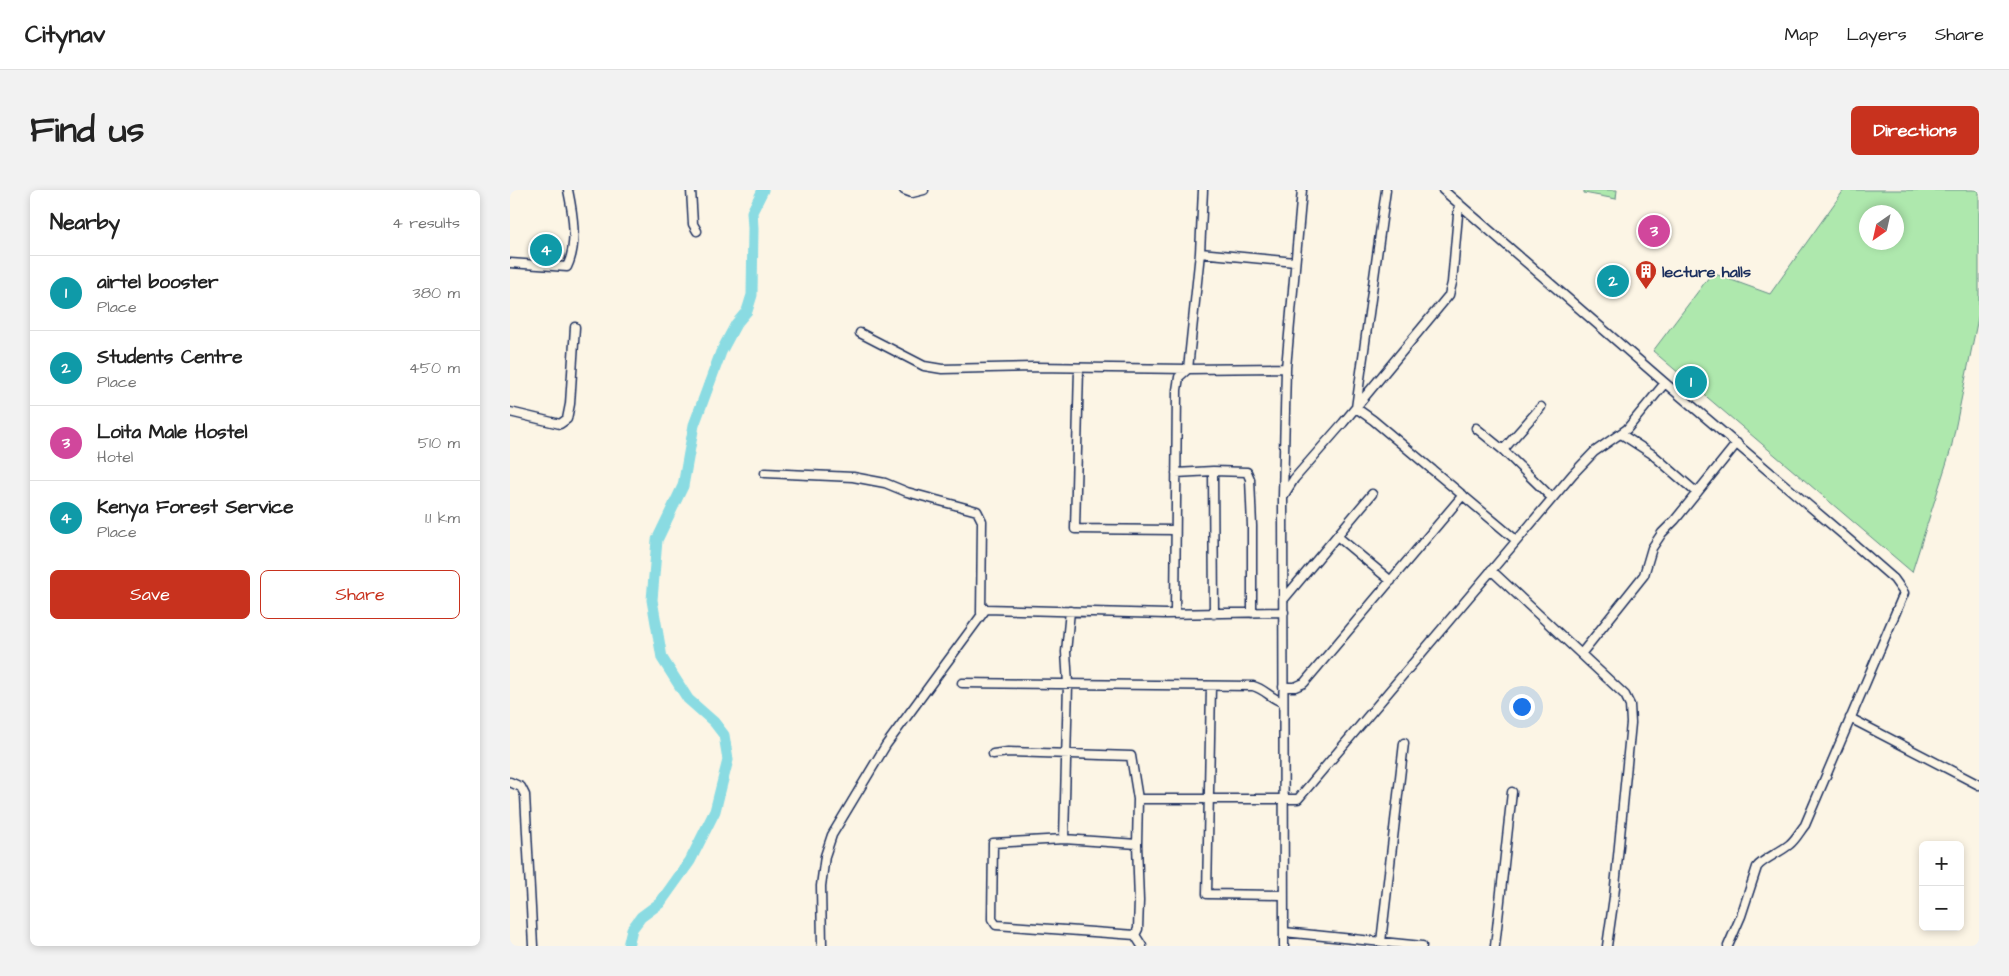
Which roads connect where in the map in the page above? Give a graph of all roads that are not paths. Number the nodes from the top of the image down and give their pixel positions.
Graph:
1 (568, 190) edge
2 (691, 190) edge
3 (904, 190) edge
4 (924, 190) edge
5 (1203, 190) edge
6 (1302, 190) edge
7 (1386, 190) edge
8 (1443, 190) edge
9 (1459, 203) junction
10 (697, 232) dead end
11 (1200, 253) junction
12 (1295, 262) junction
13 (510, 263) edge
14 (575, 327) dead end
15 (860, 333) dead end
16 (1079, 368) junction
17 (1286, 368) junction
18 (1188, 369) junction
19 (1665, 383) junction
20 (1541, 407) dead end
21 (1356, 408) junction
22 (510, 412) edge
23 (1476, 428) dead end
24 (1621, 434) junction
25 (1736, 443) junction
26 (1503, 450) junction
27 (1213, 470) junction
28 (765, 473) dead end
29 (1176, 473) junction
30 (1697, 493) junction
31 (1372, 494) dead end
32 (1463, 495) junction
33 (1283, 497) junction
34 (1552, 498) junction
35 (1175, 530) junction
36 (1337, 536) junction
37 (1516, 540) junction
38 (1491, 570) junction
39 (1391, 581) junction
40 (1284, 599) junction
41 (1070, 611) junction
42 (1252, 612) junction
43 (1284, 612) junction
44 (981, 613) junction
45 (1214, 613) junction
46 (1175, 614) junction
47 (1581, 654) junction
48 (962, 683) dead end
49 (1068, 684) junction
50 (1211, 686) junction
51 (1283, 687) junction
52 (1283, 702) junction
53 (1850, 718) junction
54 (1404, 743) dead end
55 (1065, 753) junction
56 (993, 754) dead end
57 (510, 782) edge
58 (1979, 785) edge
59 (1512, 792) dead end
60 (1138, 799) junction
61 (1208, 799) junction
62 (1284, 800) junction
63 (1064, 839) junction
64 (1137, 844) junction
65 (1284, 895) junction
66 (1284, 932) junction
67 (1135, 935) junction
68 (1381, 942) junction
69 (533, 946) edge
70 (822, 946) edge
71 (1142, 946) edge
72 (1284, 946) edge
73 (1422, 946) edge
74 (1495, 946) edge
75 (1607, 946) edge
76 (1728, 946) edge

1 - 13 street
2 - 10 street
3 - 4 street
5 - 11 street
6 - 12 street
7 - 21 street
8 - 9 street
9 - 19 street
9 - 21 street
11 - 12 street
11 - 18 street
12 - 17 street
14 - 22 street
15 - 16 street
16 - 18 street
16 - 35 street
17 - 18 street
17 - 33 street
18 - 29 street
19 - 24 street
19 - 25 street
20 - 26 street
21 - 32 street
21 - 33 street
23 - 26 street
24 - 30 street
24 - 34 street
25 - 30 street
25 - 53 street
26 - 34 street
27 - 29 street
27 - 42 street
27 - 45 street
28 - 44 street
29 - 35 street
30 - 47 street
31 - 36 street
32 - 37 street
32 - 39 street
33 - 40 street
34 - 37 street
35 - 46 street
36 - 39 street
36 - 40 street
37 - 38 street
38 - 47 street
38 - 62 street
39 - 51 street
40 - 43 street
41 - 44 street
41 - 46 street
41 - 49 street
42 - 43 street
42 - 45 street
43 - 51 street
44 - 70 street
45 - 46 street
47 - 75 street
48 - 49 street
49 - 50 street
49 - 55 street
50 - 52 street
50 - 61 street
51 - 52 street
52 - 62 street
53 - 58 street
53 - 76 street
54 - 68 street
55 - 56 street
55 - 60 street
55 - 63 street
57 - 69 street
59 - 74 street
60 - 61 street
60 - 64 street
61 - 62 street
61 - 65 street
62 - 65 street
63 - 64 street
63 - 67 street
64 - 67 street
65 - 66 street
66 - 68 street
66 - 72 street
67 - 71 street
68 - 73 street

